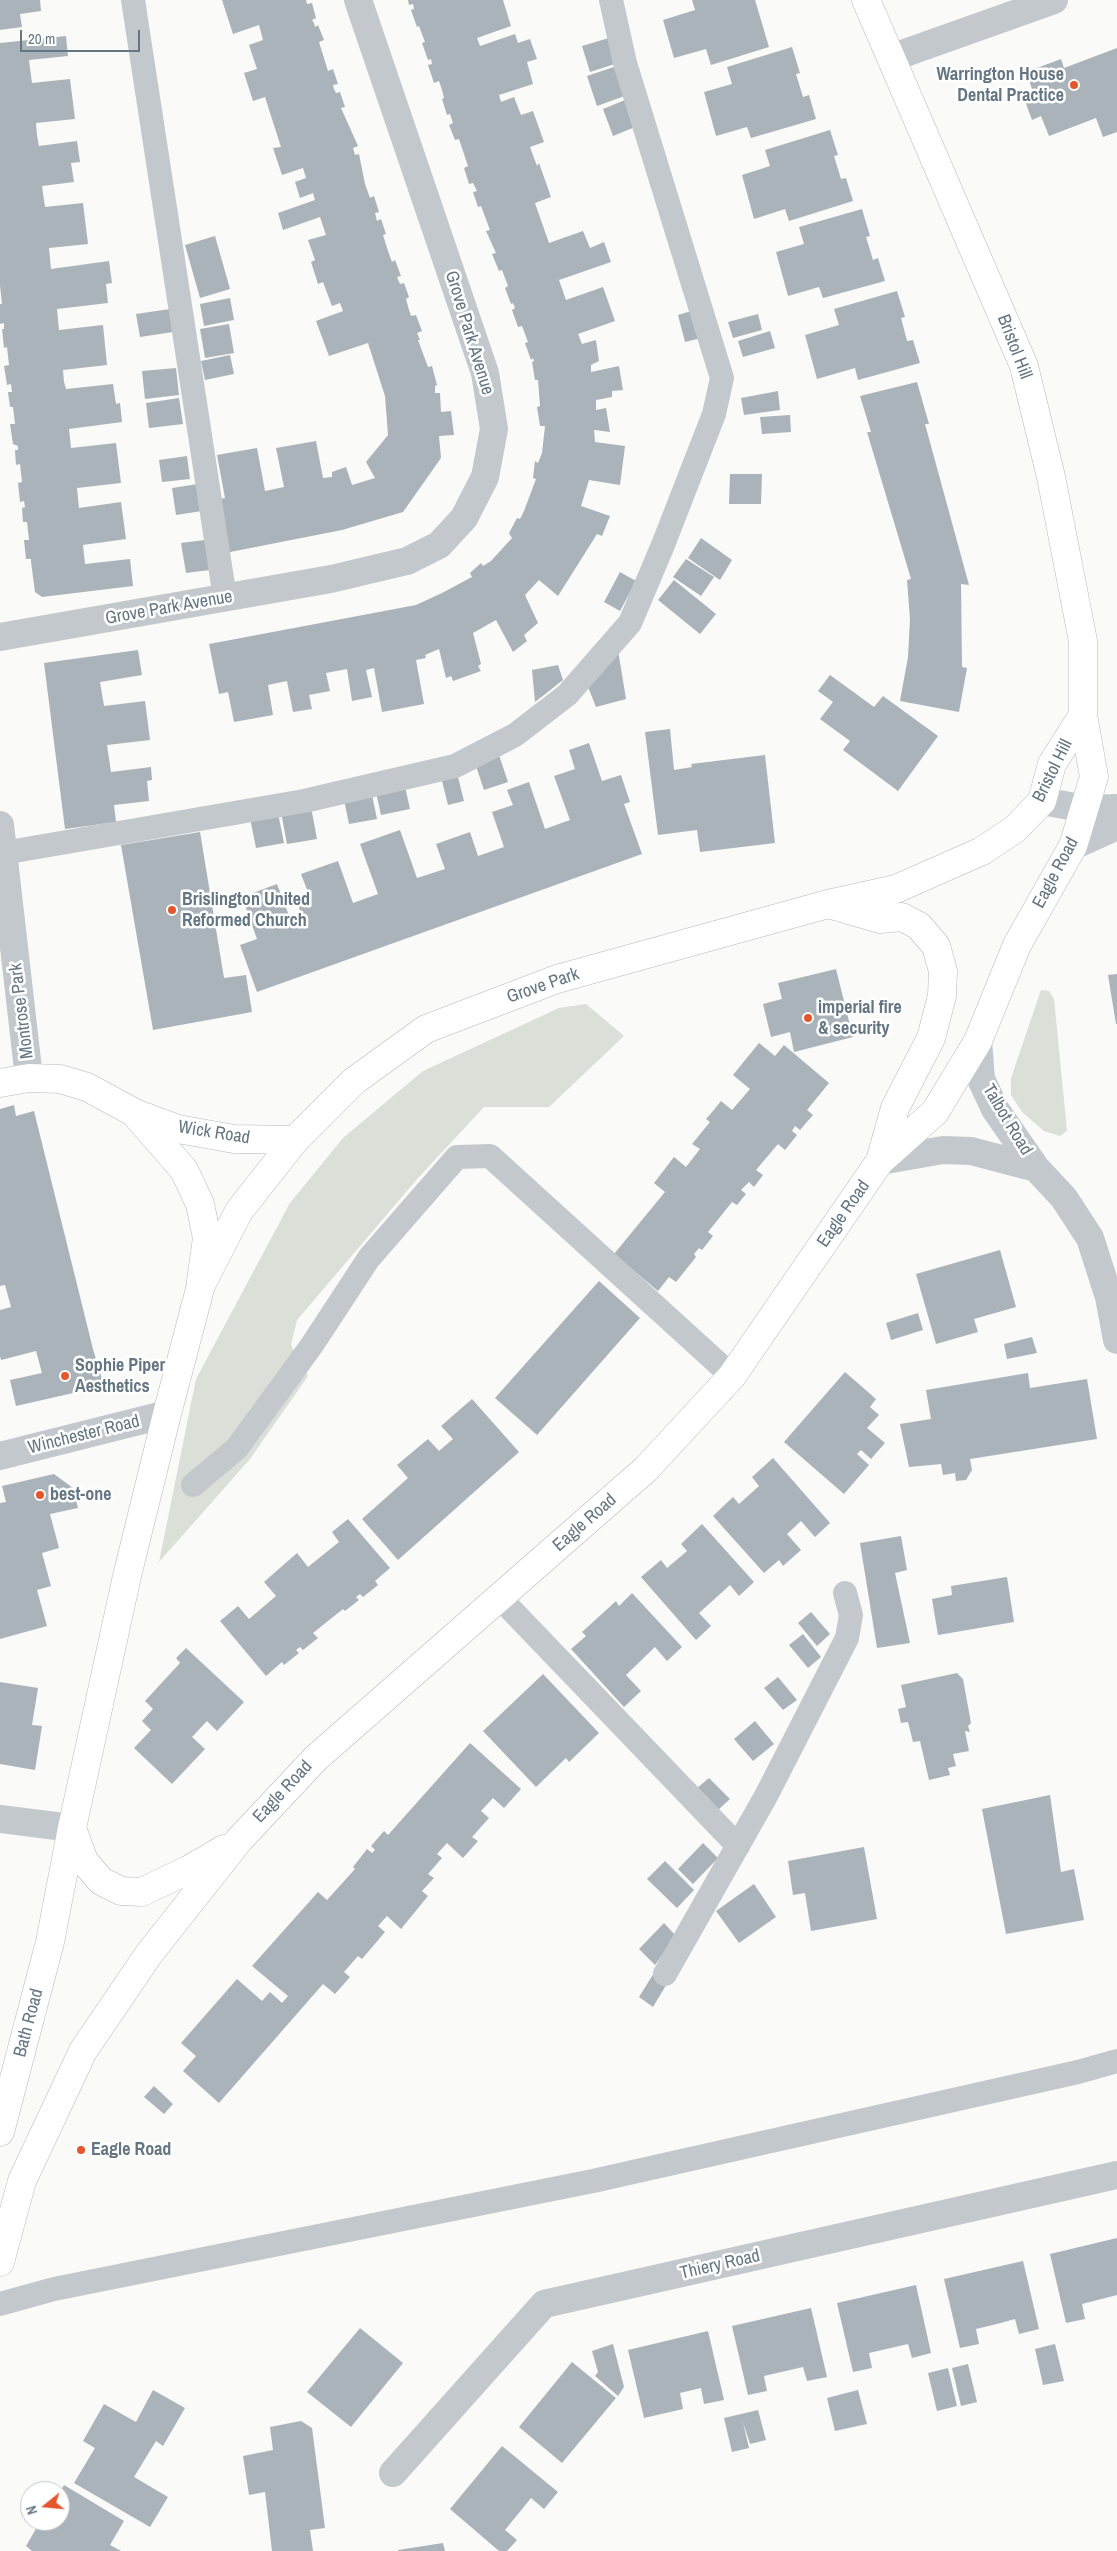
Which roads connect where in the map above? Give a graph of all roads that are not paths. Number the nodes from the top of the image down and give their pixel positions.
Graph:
1 (133, 0) edge
2 (358, 0) edge
3 (611, 0) edge
4 (866, 0) edge
5 (1054, 0) edge
6 (891, 58) junction
7 (226, 598) junction
8 (0, 637) edge
9 (1083, 715) junction
10 (1042, 800) junction
11 (1117, 808) edge
12 (1086, 809) junction
13 (1117, 826) edge
14 (2, 844) edge
15 (1073, 846) junction
16 (828, 904) junction
17 (978, 1041) junction
18 (29, 1078) junction
19 (0, 1082) edge
20 (135, 1114) junction
21 (295, 1140) junction
22 (880, 1160) junction
23 (1036, 1168) junction
24 (201, 1285) junction
25 (1113, 1296) edge
26 (1117, 1340) edge
27 (732, 1376) junction
28 (167, 1414) junction
29 (0, 1456) edge
30 (193, 1485) dead end
31 (845, 1593) dead end
32 (499, 1597) junction
33 (0, 1819) edge
34 (72, 1828) junction
35 (239, 1840) junction
36 (738, 1846) junction
37 (665, 1974) dead end
38 (1117, 2061) edge
39 (0, 2132) edge
40 (1117, 2175) edge
41 (0, 2262) edge
42 (0, 2304) edge
43 (394, 2474) dead end

1 - 7 lane
2 - 7 street, Grove Park Avenue
3 - 14 lane
4 - 6 main road, Bristol Hill
5 - 6 street
6 - 9 main road, Bristol Hill
7 - 8 street, Grove Park Avenue
9 - 10 main road, Bristol Hill
9 - 12 main road, Bristol Hill
10 - 12 street
10 - 16 main road, Bristol Hill
11 - 12 street
12 - 15 main road, Eagle Road
13 - 15 street
14 - 18 street, Montrose Park
15 - 17 main road, Eagle Road
16 - 21 main road, Grove Park
16 - 22 main road, Eagle Road
17 - 22 main road, Eagle Road
17 - 23 street, Talbot Road
18 - 19 main road, Wick Road
18 - 20 main road, Wick Road
20 - 21 main road, Wick Road
20 - 24 main road, Wick Road
21 - 24 main road, Grove Park
22 - 23 street, Talbot Road
22 - 27 main road, Eagle Road
23 - 25 street, Talbot Road
24 - 28 main road, Bath Road
25 - 26 street, Talbot Road
27 - 30 lane
27 - 32 main road, Eagle Road
28 - 29 street, Winchester Road
28 - 34 main road, Bath Road
31 - 36 lane
32 - 35 main road, Eagle Road
32 - 36 lane
33 - 34 street
34 - 35 main road, Eagle Road
34 - 39 main road, Bath Road
35 - 41 main road, Eagle Road
36 - 37 lane
38 - 42 lane
40 - 43 street, Thiery Road

